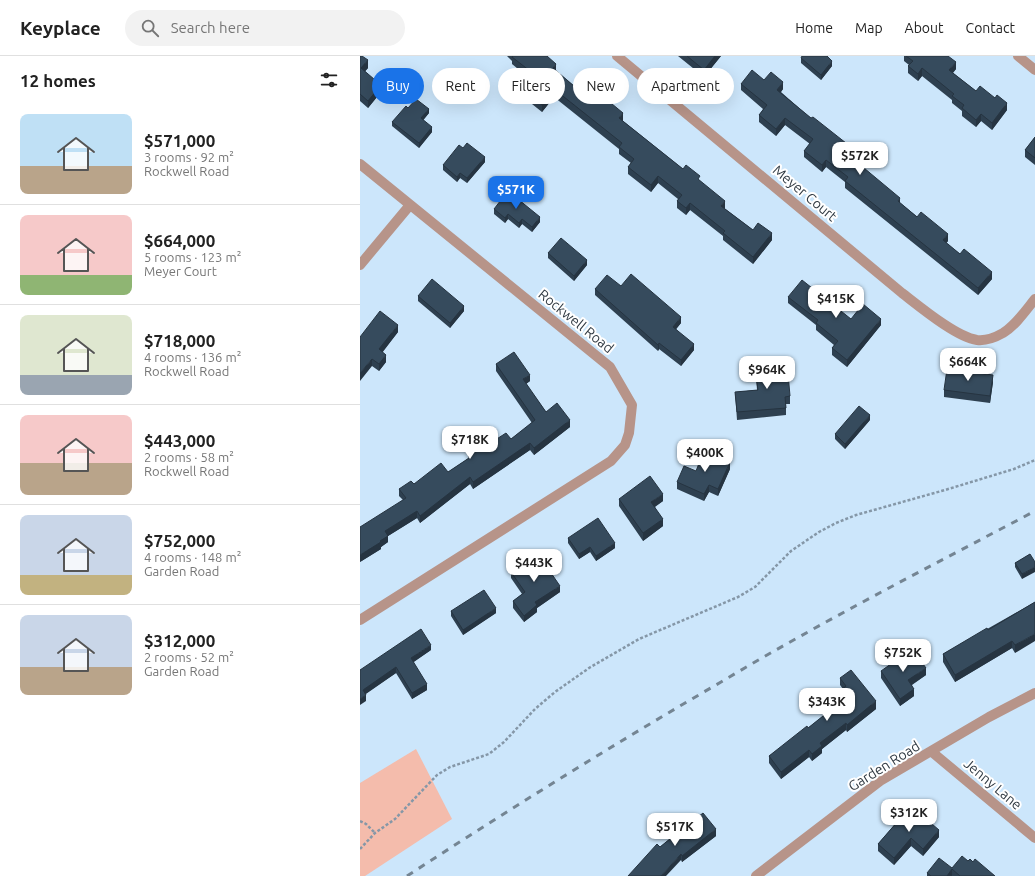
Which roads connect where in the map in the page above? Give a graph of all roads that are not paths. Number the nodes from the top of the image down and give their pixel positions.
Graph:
1 (617, 56) edge
2 (1018, 56) edge
3 (1035, 70) edge
4 (360, 164) edge
5 (410, 205) junction
6 (360, 264) edge
7 (1035, 299) edge
8 (360, 620) edge
9 (1035, 693) edge
10 (932, 752) junction
11 (1035, 838) edge
12 (756, 876) edge

1 - 7 street, Meyer Court
2 - 3 street
4 - 5 street, Rockwell Road
5 - 6 street
5 - 8 street, Rockwell Road
9 - 10 street, Garden Road
10 - 11 street, Jenny Lane
10 - 12 street, Garden Road

